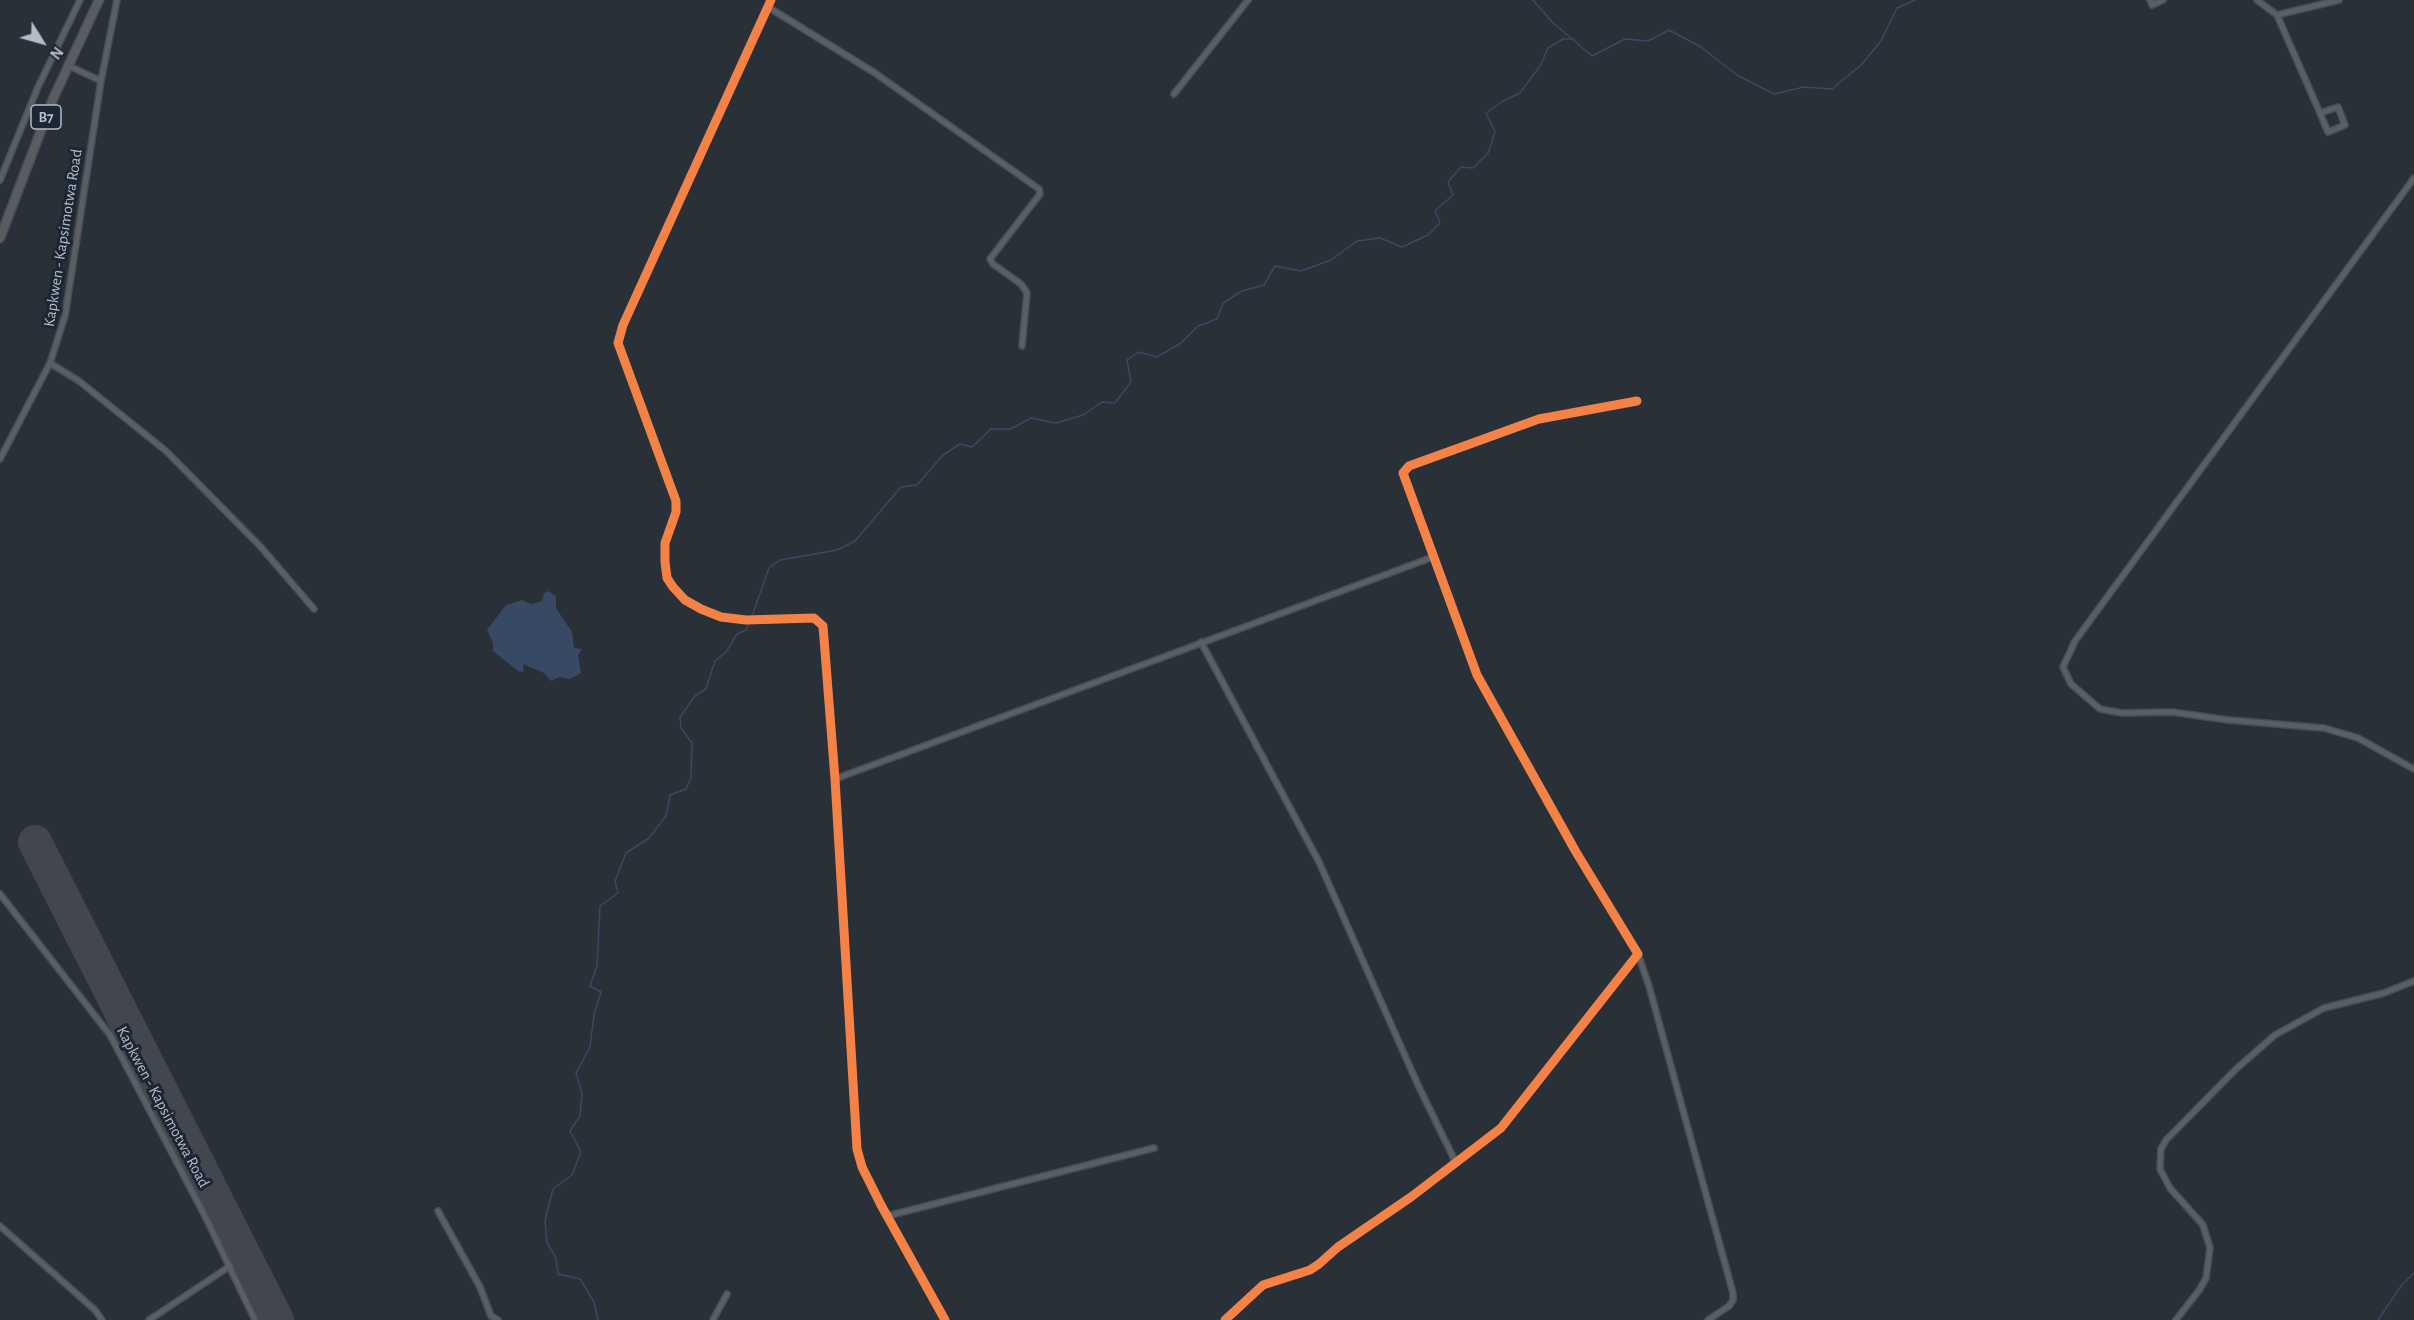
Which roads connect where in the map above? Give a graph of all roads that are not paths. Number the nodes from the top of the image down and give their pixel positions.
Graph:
1 (80, 0) edge
2 (99, 0) edge
3 (117, 0) edge
4 (771, 0) edge
5 (1248, 0) edge
6 (2150, 0) edge
7 (2163, 0) edge
8 (2256, 0) edge
9 (2338, 0) edge
10 (768, 7) junction
11 (2277, 15) junction
12 (67, 65) junction
13 (101, 81) junction
14 (1174, 94) dead end
15 (2320, 113) junction
16 (2414, 178) edge
17 (0, 180) edge
18 (0, 238) edge
19 (1023, 346) dead end
20 (50, 363) junction
21 (1637, 401) dead end
22 (0, 459) edge
23 (1433, 557) junction
24 (314, 609) dead end
25 (1201, 642) junction
26 (2414, 769) edge
27 (835, 779) junction
28 (0, 894) edge
29 (1638, 954) junction
30 (2414, 981) edge
31 (1154, 1148) dead end
32 (1456, 1163) junction
33 (438, 1211) dead end
34 (887, 1216) junction
35 (0, 1226) edge
36 (230, 1266) junction
37 (727, 1293) dead end
38 (102, 1320) edge
39 (149, 1320) edge
40 (255, 1320) edge
41 (498, 1320) edge
42 (713, 1320) edge
43 (945, 1320) edge
44 (1225, 1320) edge
45 (1708, 1320) edge
46 (2176, 1320) edge

1 - 17 street
2 - 12 highway, B7
3 - 13 street, Kapkwen - Kapsimotwa Road
4 - 10 street
5 - 14 street
6 - 7 street
8 - 11 street
9 - 11 street
10 - 19 street
10 - 27 street
11 - 15 street
12 - 13 street
12 - 18 highway, B7
13 - 20 street, Kapkwen - Kapsimotwa Road
15 - 15 street
16 - 26 street
20 - 22 street, Kapkwen - Kapsimotwa Road
20 - 24 street
21 - 23 street
23 - 25 street
23 - 29 street
25 - 27 street
25 - 32 street
27 - 34 street
28 - 36 street, Kapkwen - Kapsimotwa Road
29 - 32 street
29 - 45 street
30 - 46 street
31 - 34 street
32 - 44 street
33 - 41 street
34 - 43 street
35 - 38 street
36 - 39 street
36 - 40 street, Kapkwen - Kapsimotwa Road
37 - 42 street

